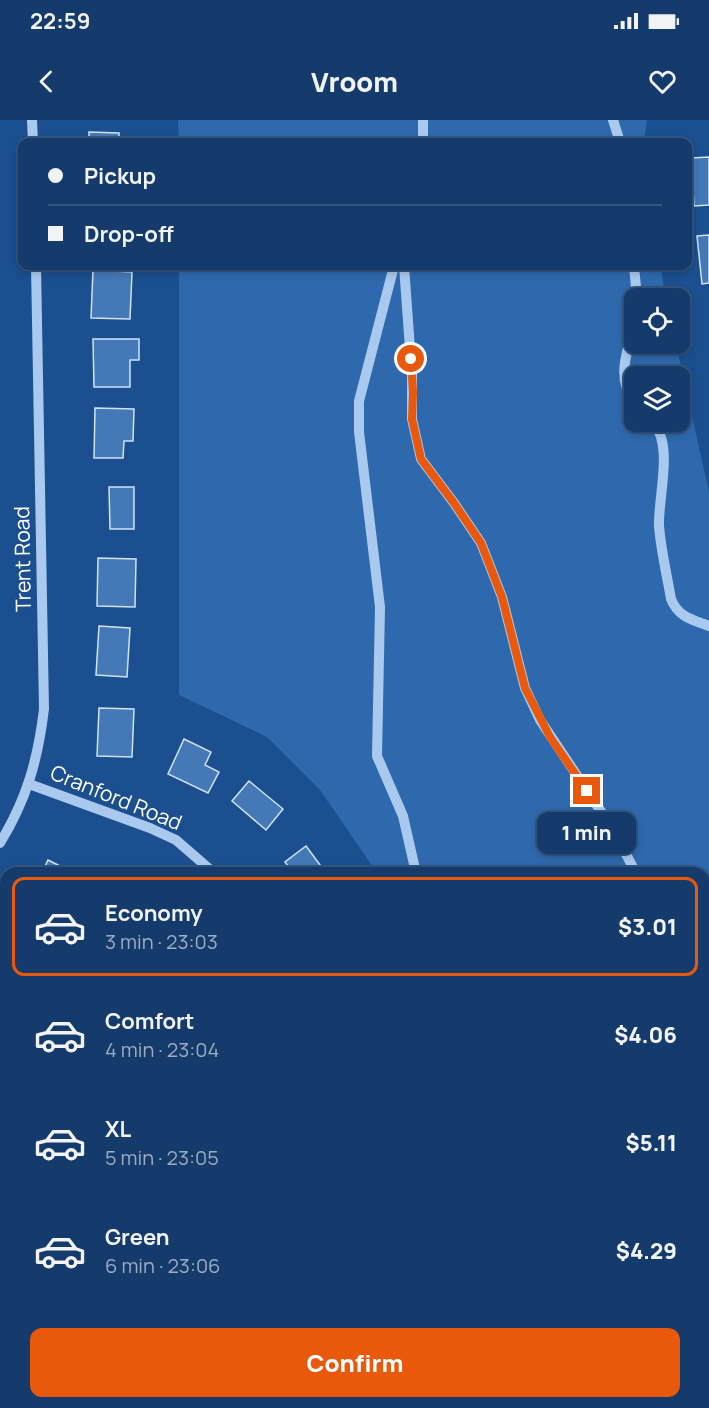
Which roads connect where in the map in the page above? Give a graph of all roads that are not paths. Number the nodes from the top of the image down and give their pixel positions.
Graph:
1 (32, 120) edge
2 (423, 120) edge
3 (613, 120) edge
4 (33, 138) edge
5 (423, 138) edge
6 (619, 138) edge
7 (36, 270) edge
8 (393, 270) edge
9 (404, 270) edge
10 (634, 270) edge
11 (636, 288) edge
12 (657, 432) edge
13 (709, 626) edge
14 (29, 784) junction
15 (0, 843) edge
16 (207, 867) edge
17 (415, 867) edge
18 (633, 867) edge

1 - 4 street
2 - 5 street
3 - 6 street
7 - 14 street, Trent Road
8 - 17 street
9 - 18 street
10 - 11 street
12 - 13 street
14 - 15 street, Trent Road
14 - 16 street, Cranford Road

